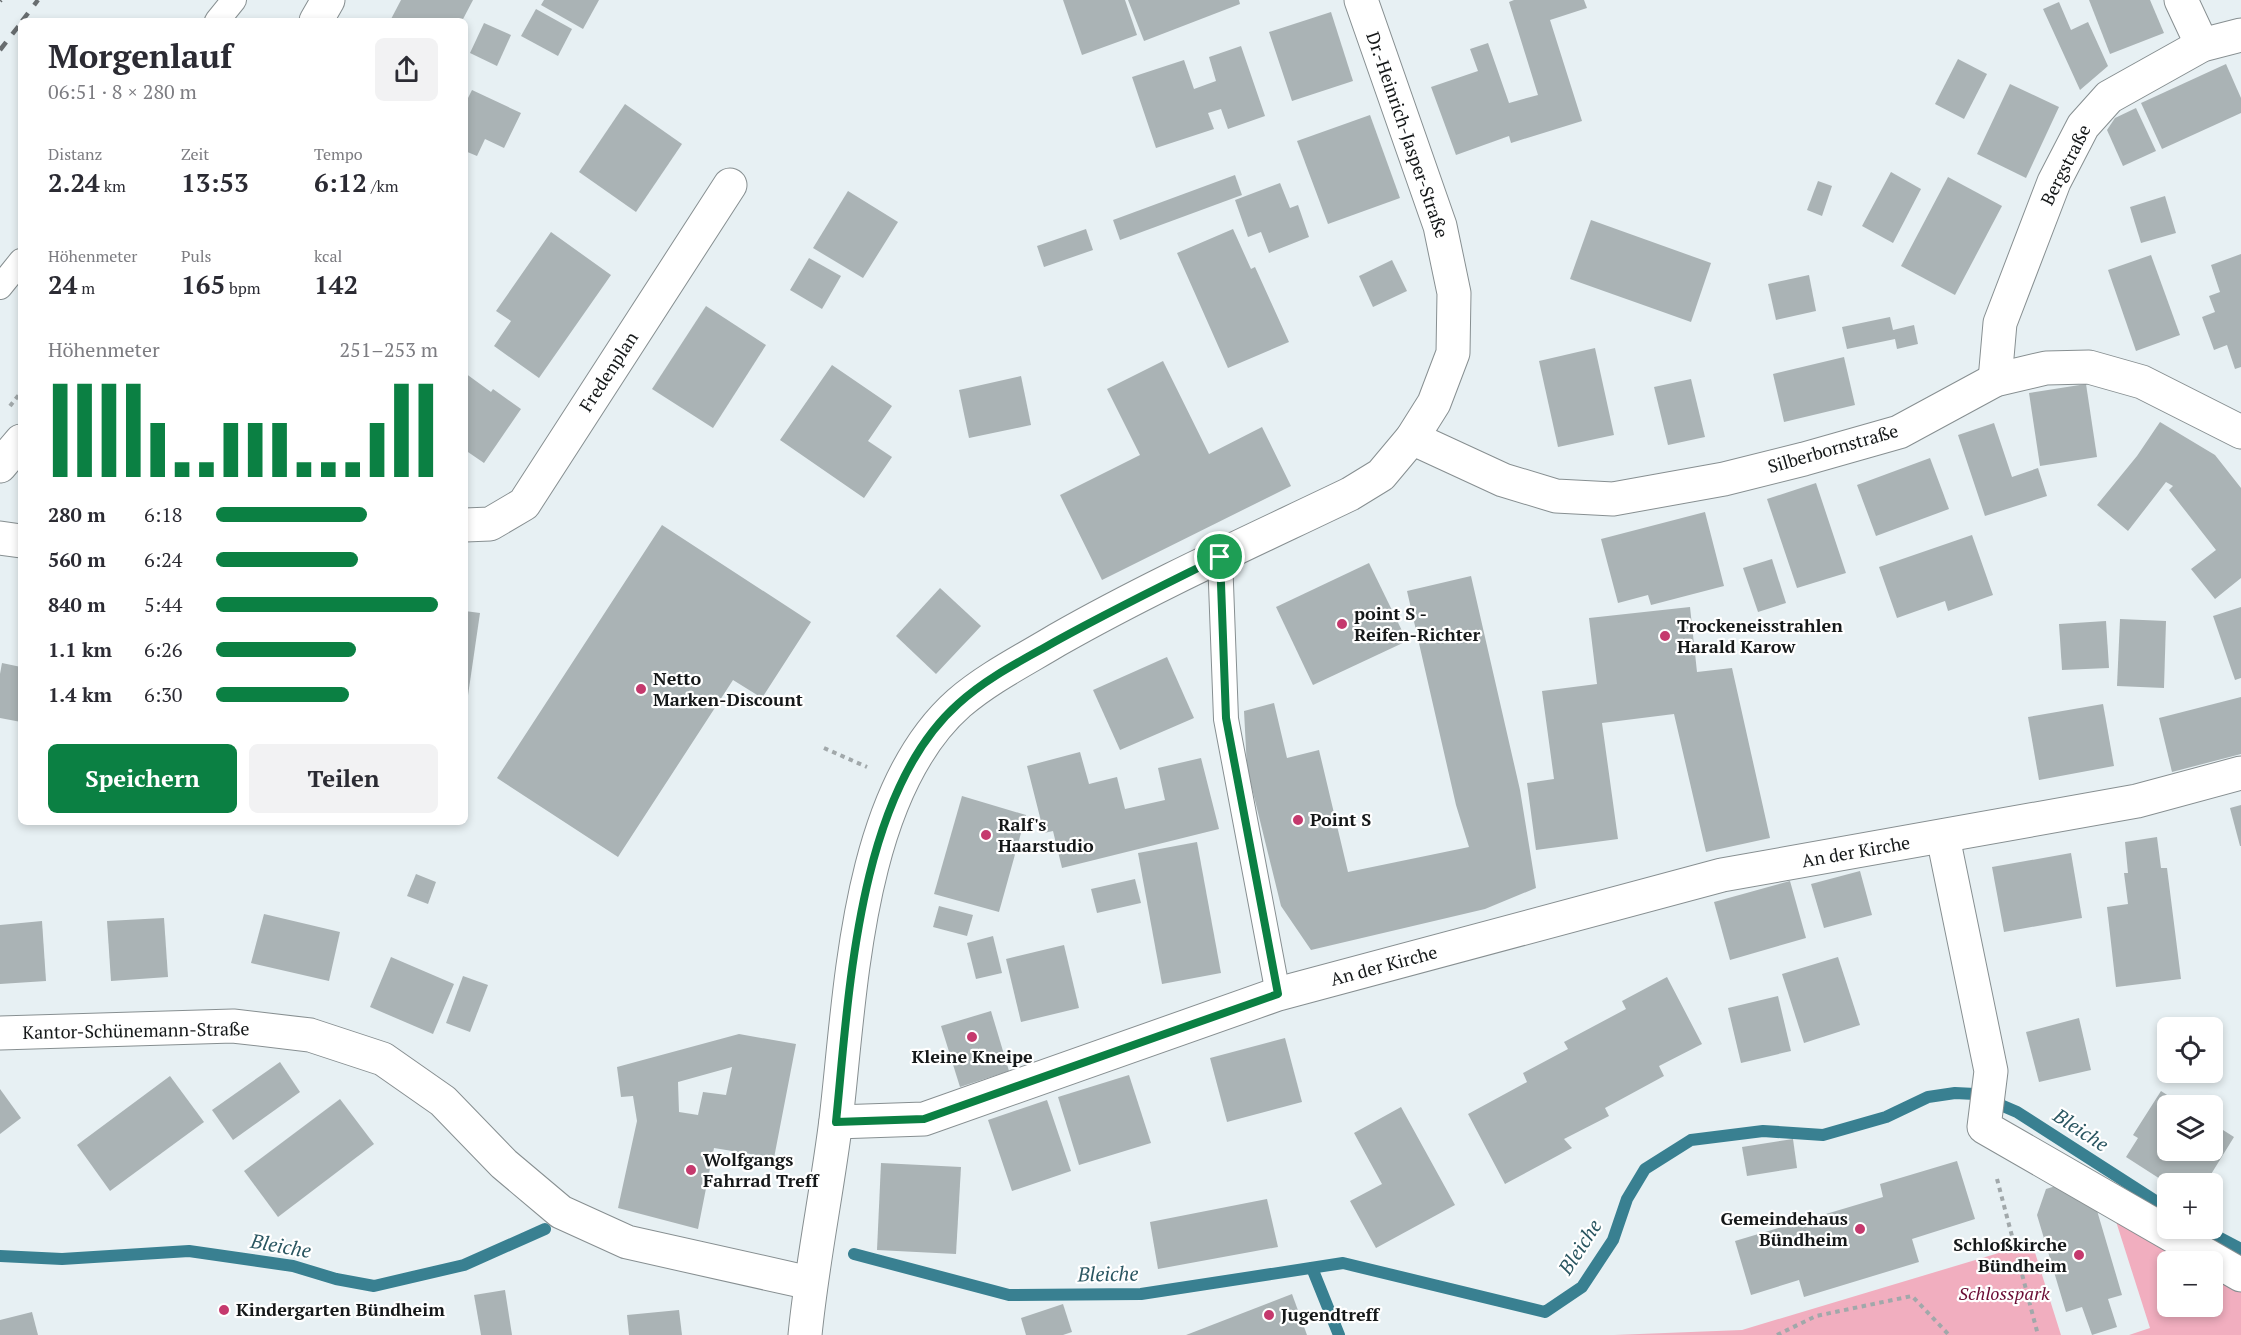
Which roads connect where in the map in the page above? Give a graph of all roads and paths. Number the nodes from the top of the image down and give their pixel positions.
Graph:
1 (234, 0) edge
2 (328, 0) edge
3 (1361, 0) edge
4 (2181, 0) edge
5 (219, 18) edge
6 (318, 18) edge
7 (2241, 35) edge
8 (2202, 45) junction
9 (730, 185) dead end
10 (18, 265) edge
11 (0, 287) edge
12 (1995, 380) junction
13 (2241, 432) edge
14 (1412, 438) junction
15 (18, 445) edge
16 (0, 466) edge
17 (468, 525) edge
18 (0, 538) edge
19 (18, 541) edge
20 (1220, 557) junction
21 (824, 748) dead end
22 (2241, 773) edge
23 (901, 782) junction
24 (1943, 837) junction
25 (1278, 994) junction
26 (0, 1033) edge
27 (836, 1122) junction
28 (1984, 1127) junction
29 (2241, 1275) edge
30 (810, 1283) junction
31 (805, 1335) edge
32 (1777, 1335) edge
33 (1949, 1335) edge
34 (2038, 1335) edge

1 - 5 lane
2 - 6 street
3 - 14 street, Dr.-Heinrich-Jasper-Straße
4 - 8 street
7 - 8 street, Bergstraße
8 - 12 street, Bergstraße
9 - 17 street, Fredenplan
10 - 11 lane
12 - 13 street, Silberbornstraße
12 - 14 street, Silberbornstraße
14 - 20 street, Dr.-Heinrich-Jasper-Straße
15 - 16 street
18 - 19 street
20 - 23 street, Dr.-Heinrich-Jasper-Straße
20 - 25 lane
21 - 23 path
22 - 24 street, An der Kirche
23 - 27 street, Dr.-Heinrich-Jasper-Straße
24 - 25 street, An der Kirche
24 - 28 street
25 - 27 street, An der Kirche
26 - 30 street, Kantor-Schünemann-Straße
27 - 30 street, Dr.-Heinrich-Jasper-Straße
28 - 29 street
28 - 34 path
30 - 31 street, Dr.-Heinrich-Jasper-Straße
32 - 33 path

